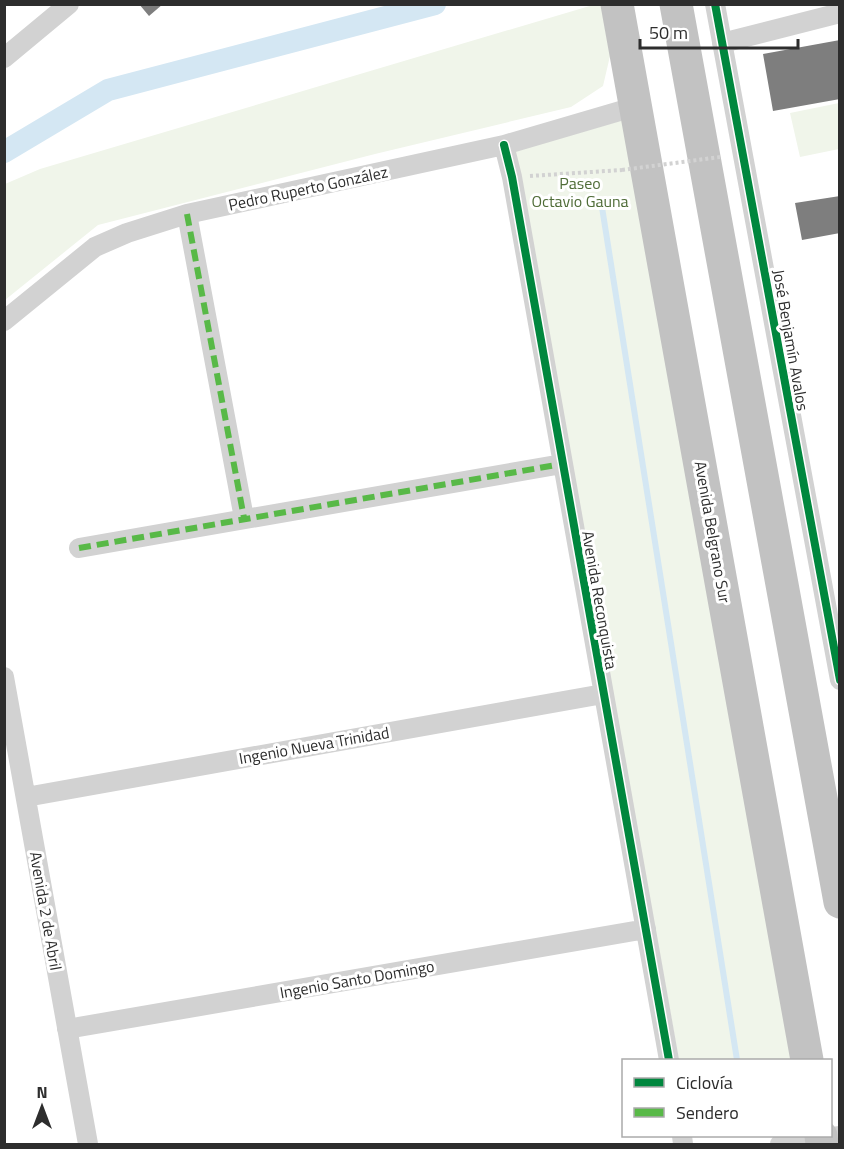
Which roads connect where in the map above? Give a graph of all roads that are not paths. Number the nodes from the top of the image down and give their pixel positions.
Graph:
1 (69, 4) edge
2 (617, 4) edge
3 (676, 4) edge
4 (716, 4) edge
5 (840, 13) edge
6 (722, 43) junction
7 (4, 58) edge
8 (637, 106) junction
9 (504, 145) junction
10 (188, 214) junction
11 (4, 321) edge
12 (562, 464) junction
13 (244, 518) junction
14 (79, 548) dead end
15 (4, 677) edge
16 (840, 680) edge
17 (603, 694) junction
18 (26, 797) junction
19 (840, 902) edge
20 (646, 929) junction
21 (67, 1029) junction
22 (669, 1059) edge
23 (807, 1059) edge
24 (826, 1138) edge
25 (88, 1144) edge
26 (780, 1144) edge

1 - 7 street
2 - 8 highway, Avenida Belgrano Sur
3 - 19 highway
4 - 6 street, José Benjamín Avalos
5 - 6 street
6 - 16 street, José Benjamín Avalos
8 - 9 street, Pedro Ruperto González
8 - 23 highway, Avenida Belgrano Sur
9 - 10 street, Pedro Ruperto González
9 - 12 street, Avenida Reconquista
10 - 11 street, Pedro Ruperto González
10 - 13 street
12 - 13 street
12 - 17 street, Avenida Reconquista
13 - 14 street
15 - 18 street, Avenida 2 de Abril
17 - 18 street, Ingenio Nueva Trinidad
17 - 20 street, Avenida Reconquista
18 - 21 street, Avenida 2 de Abril
20 - 21 street, Ingenio Santo Domingo
20 - 22 street, Avenida Reconquista
21 - 25 street, Avenida 2 de Abril
24 - 26 street

